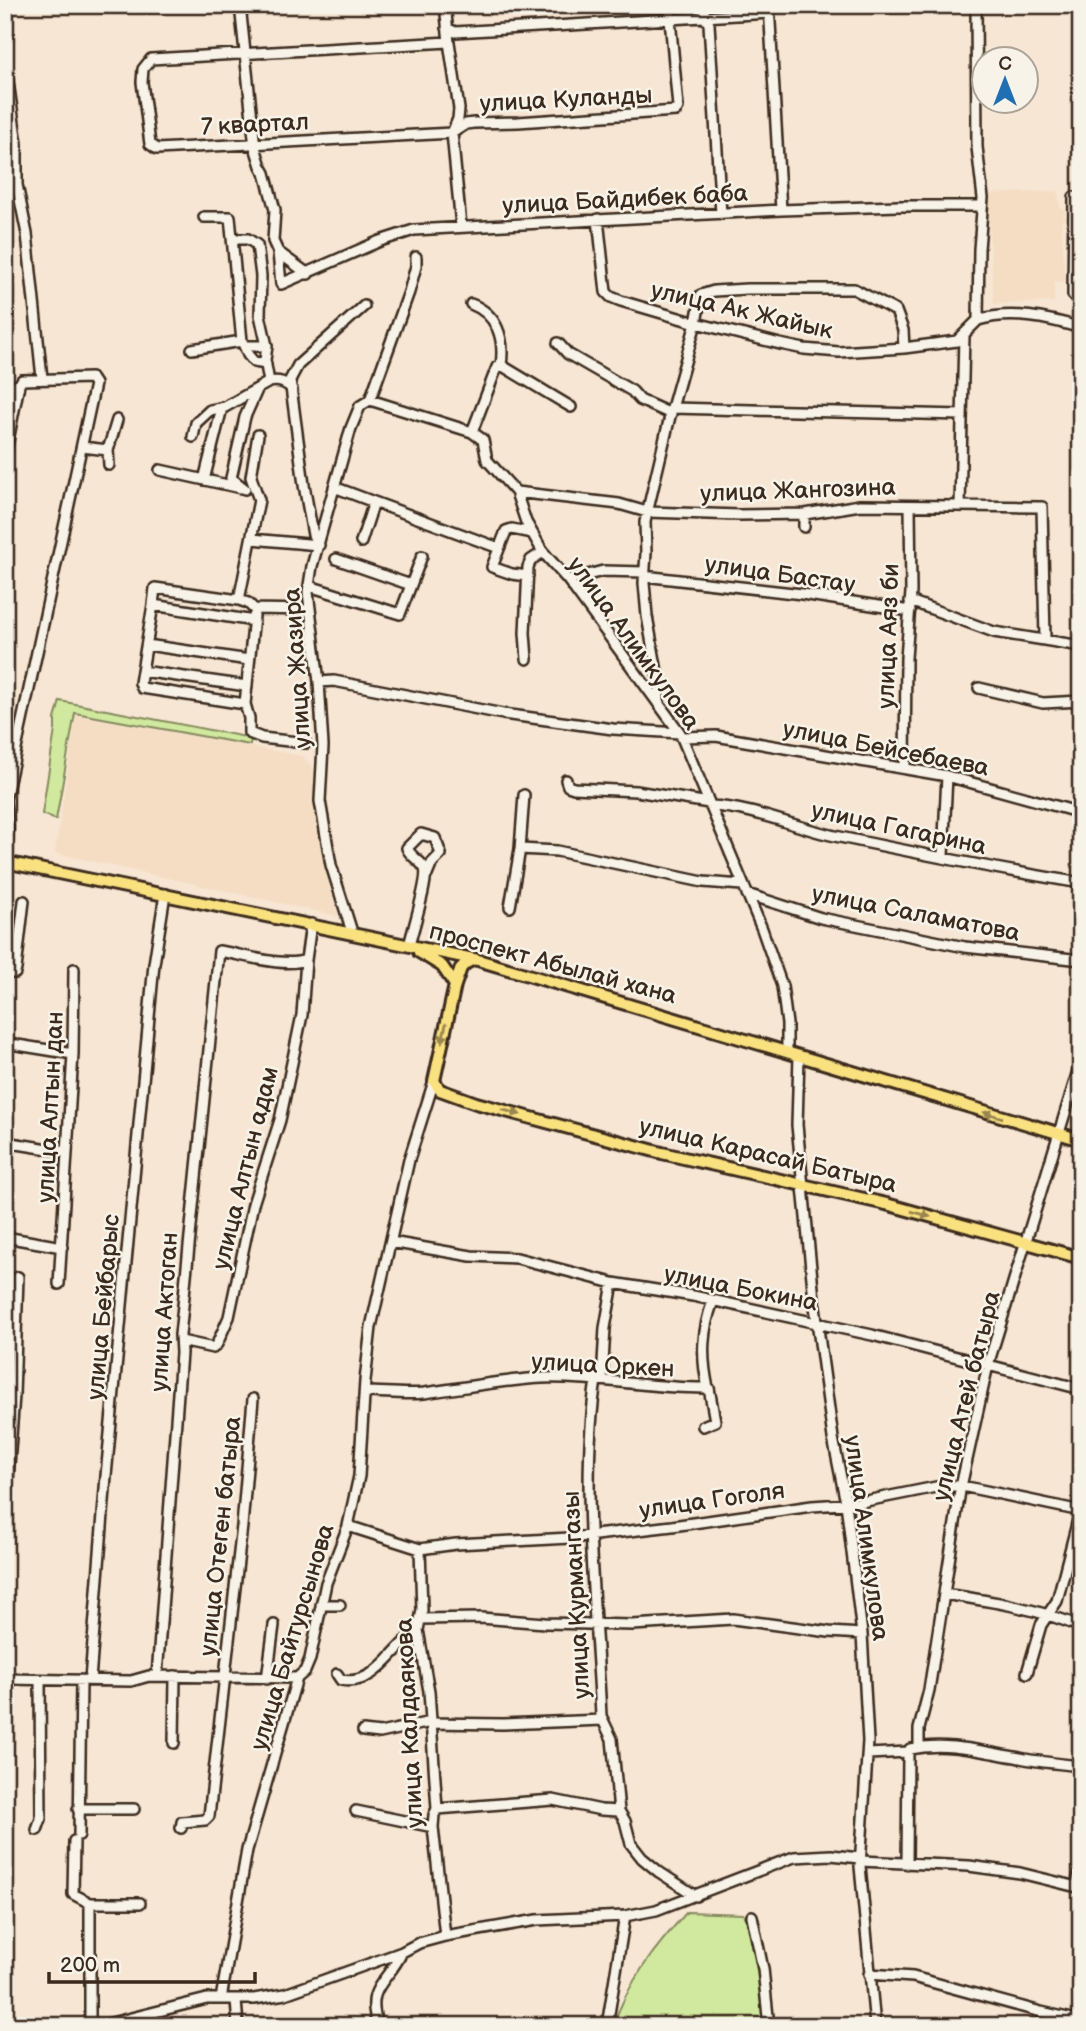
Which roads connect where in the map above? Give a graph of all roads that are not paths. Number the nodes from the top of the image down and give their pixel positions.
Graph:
1 (240, 5) edge
2 (445, 5) edge
3 (669, 5) edge
4 (704, 5) edge
5 (956, 5) edge
6 (976, 5) edge
7 (890, 7) dead end
8 (770, 9) edge
9 (705, 17) junction
10 (670, 19) junction
11 (447, 28) junction
12 (449, 43) junction
13 (245, 53) junction
14 (5, 61) edge
15 (452, 133) junction
16 (255, 143) junction
17 (17, 156) junction
18 (5, 157) edge
19 (17, 185) junction
20 (1074, 197) dead end
21 (982, 206) junction
22 (781, 210) junction
23 (721, 214) junction
24 (204, 217) dead end
25 (598, 219) junction
26 (461, 226) junction
27 (233, 239) junction
28 (278, 253) junction
29 (416, 257) dead end
30 (308, 274) junction
31 (1081, 302) edge
32 (471, 304) dead end
33 (364, 306) dead end
34 (978, 320) junction
35 (696, 323) junction
36 (1081, 328) edge
37 (964, 335) junction
38 (243, 343) junction
39 (558, 343) dead end
40 (267, 346) junction
41 (904, 348) junction
42 (192, 349) dead end
43 (266, 363) junction
44 (501, 365) junction
45 (42, 378) junction
46 (269, 382) junction
47 (19, 385) junction
48 (5, 388) edge
49 (258, 388) junction
50 (292, 389) junction
51 (370, 400) junction
52 (225, 406) junction
53 (571, 407) dead end
54 (672, 411) junction
55 (962, 415) junction
56 (245, 416) junction
57 (117, 420) dead end
58 (472, 432) junction
59 (258, 435) dead end
60 (193, 437) dead end
61 (82, 447) junction
62 (108, 450) junction
63 (5, 456) edge
64 (109, 465) dead end
65 (160, 470) dead end
66 (204, 480) junction
67 (334, 487) junction
68 (245, 489) junction
69 (516, 492) junction
70 (259, 495) junction
71 (374, 502) junction
72 (910, 506) junction
73 (960, 506) junction
74 (647, 512) junction
75 (804, 514) junction
76 (804, 527) dead end
77 (532, 533) junction
78 (252, 539) junction
79 (360, 542) dead end
80 (319, 545) junction
81 (499, 548) junction
82 (543, 552) junction
83 (422, 556) dead end
84 (336, 559) dead end
85 (645, 574) junction
86 (528, 576) junction
87 (568, 580) junction
88 (411, 585) junction
89 (309, 586) junction
90 (239, 600) junction
91 (153, 605) junction
92 (910, 606) junction
93 (254, 609) junction
94 (308, 610) junction
95 (254, 621) junction
96 (1045, 639) junction
97 (147, 645) junction
98 (1081, 646) edge
99 (527, 659) dead end
100 (249, 660) junction
101 (142, 671) junction
102 (319, 682) junction
103 (247, 685) junction
104 (979, 688) dead end
105 (1081, 701) edge
106 (659, 702) junction
107 (245, 704) junction
108 (681, 735) junction
109 (306, 743) dead end
110 (905, 768) junction
111 (947, 776) junction
112 (566, 780) dead end
113 (524, 795) dead end
114 (710, 805) junction
115 (1081, 813) edge
116 (520, 849) junction
117 (943, 856) junction
118 (5, 861) edge
119 (427, 875) junction
120 (1081, 883) edge
121 (745, 889) junction
122 (165, 894) junction
123 (24, 901) dead end
124 (510, 907) dead end
125 (311, 924) junction
126 (352, 932) junction
127 (408, 946) junction
128 (474, 959) junction
129 (306, 960) junction
130 (1081, 960) edge
131 (74, 970) dead end
132 (5, 973) edge
133 (454, 985) junction
134 (5, 1043) edge
135 (787, 1052) junction
136 (73, 1054) junction
137 (799, 1056) junction
138 (1081, 1061) edge
139 (434, 1081) junction
140 (445, 1092) junction
141 (429, 1097) junction
142 (1058, 1133) junction
143 (1081, 1140) edge
144 (5, 1142) edge
145 (67, 1152) junction
146 (802, 1183) junction
147 (5, 1237) edge
148 (391, 1242) junction
149 (1027, 1243) junction
150 (62, 1247) junction
151 (1081, 1258) edge
152 (18, 1277) dead end
153 (613, 1283) junction
154 (59, 1284) dead end
155 (713, 1301) junction
156 (817, 1323) junction
157 (181, 1341) junction
158 (988, 1365) junction
159 (599, 1380) junction
160 (708, 1388) junction
161 (1081, 1389) edge
162 (365, 1392) junction
163 (253, 1399) dead end
164 (703, 1426) dead end
165 (962, 1486) junction
166 (846, 1503) junction
167 (1081, 1510) edge
168 (5, 1520) edge
169 (348, 1526) junction
170 (591, 1535) junction
171 (421, 1549) junction
172 (944, 1594) junction
173 (321, 1605) junction
174 (341, 1605) dead end
175 (1049, 1614) junction
176 (420, 1619) junction
177 (597, 1624) junction
178 (274, 1625) dead end
179 (1081, 1627) edge
180 (418, 1630) junction
181 (862, 1633) junction
182 (1027, 1673) dead end
183 (337, 1674) dead end
184 (157, 1676) junction
185 (175, 1676) junction
186 (225, 1676) junction
187 (297, 1678) junction
188 (5, 1679) edge
189 (267, 1679) junction
190 (40, 1680) junction
191 (85, 1680) junction
192 (602, 1720) junction
193 (432, 1724) junction
194 (363, 1731) dead end
195 (174, 1743) dead end
196 (919, 1747) junction
197 (908, 1752) junction
198 (867, 1754) junction
199 (1081, 1766) edge
200 (78, 1809) junction
201 (134, 1809) dead end
202 (438, 1809) junction
203 (356, 1811) dead end
204 (619, 1811) junction
205 (433, 1827) junction
206 (181, 1828) dead end
207 (37, 1830) dead end
208 (860, 1859) junction
209 (907, 1864) junction
210 (1081, 1868) edge
211 (1078, 1887) edge
212 (696, 1896) junction
213 (90, 1903) junction
214 (140, 1903) dead end
215 (625, 1916) junction
216 (752, 1916) dead end
217 (445, 1936) junction
218 (402, 1952) junction
219 (869, 1974) junction
220 (221, 1999) junction
221 (236, 2000) junction
222 (1081, 2021) edge
223 (90, 2026) edge
224 (99, 2026) edge
225 (238, 2026) edge
226 (378, 2026) edge
227 (607, 2026) edge
228 (769, 2026) edge
229 (875, 2026) edge

1 - 13 street
2 - 11 street
3 - 10 street
4 - 9 street
5 - 7 street
6 - 21 street
8 - 9 street
8 - 22 street
9 - 10 street
9 - 23 street
10 - 11 street
10 - 15 street, улица Куланды
11 - 12 street
12 - 13 street
12 - 15 street
13 - 16 street
13 - 16 street, 7 квартал
14 - 17 street
15 - 16 street, 7 квартал
15 - 26 street
16 - 28 street
17 - 18 street
17 - 19 street
18 - 19 street
19 - 45 street
20 - 31 street
21 - 22 street, улица Байдибек баба
21 - 34 street
22 - 23 street, улица Байдибек баба
23 - 25 street, улица Байдибек баба
24 - 27 street
25 - 26 street, улица Байдибек баба
25 - 35 street, улица Ак Жайык
26 - 30 street, улица Байдибек баба
27 - 38 street
27 - 40 street
28 - 30 street
28 - 30 street, улица Байдибек баба
29 - 51 street, улица Жазира
32 - 44 street
33 - 50 street
34 - 36 street
34 - 37 street
35 - 41 street, улица Ак Жайык
35 - 41 street
35 - 54 street
37 - 41 street, улица Ак Жайык
37 - 55 street
38 - 40 street
38 - 42 street
38 - 43 street
39 - 54 street
40 - 43 street
43 - 46 street
44 - 53 street
44 - 58 street
45 - 47 street
45 - 61 street
46 - 49 street
46 - 50 street
47 - 48 street
47 - 63 street
49 - 52 street
49 - 56 street
50 - 80 street
51 - 58 street
51 - 67 street, улица Жазира
52 - 56 street
52 - 60 street
52 - 66 street
54 - 55 street
54 - 74 street
55 - 73 street
56 - 68 street
57 - 62 street
58 - 69 street, улица Алимкулова
59 - 70 street
61 - 62 street
61 - 118 street
62 - 64 street
65 - 66 street
66 - 68 street
67 - 71 street
67 - 80 street, улица Жазира
68 - 70 street
69 - 74 street, улица Жангозина
69 - 77 street, улица Алимкулова
70 - 78 street
71 - 79 street
71 - 81 street
72 - 73 street, улица Жангозина
72 - 75 street, улица Жангозина
72 - 92 street, улица Аяз би
73 - 96 street, улица Жангозина
74 - 75 street, улица Жангозина
74 - 85 street
75 - 76 street
77 - 81 street
77 - 82 street, улица Алимкулова
78 - 80 street
78 - 90 street
80 - 89 street, улица Жазира
81 - 86 street
82 - 86 street
82 - 87 street, улица Алимкулова
83 - 88 street
84 - 88 street
85 - 87 street, улица Бастау
85 - 92 street, улица Бастау
85 - 106 street
86 - 99 street
87 - 106 street, улица Алимкулова
88 - 89 street
89 - 94 street, улица Жазира
90 - 91 street
90 - 93 street
91 - 95 street
91 - 97 street
92 - 96 street, улица Бастау
92 - 110 street, улица Аяз би
93 - 94 street
93 - 95 street
94 - 102 street, улица Жазира
95 - 100 street
96 - 98 street, улица Бастау
97 - 100 street
97 - 101 street
100 - 103 street
101 - 103 street
101 - 107 street
102 - 108 street, улица Бейсебаева
102 - 126 street, улица Жазира
103 - 107 street
104 - 105 street
106 - 108 street, улица Алимкулова
107 - 109 street
108 - 110 street, улица Бейсебаева
108 - 114 street, улица Алимкулова
110 - 111 street, улица Бейсебаева
111 - 115 street, улица Бейсебаева
111 - 117 street
112 - 114 street, улица Гагарина
113 - 116 street
114 - 117 street, улица Гагарина
114 - 121 street, улица Алимкулова
116 - 121 street, улица Саламатова
116 - 124 street
117 - 120 street, улица Гагарина
118 - 122 main road, проспект Абылай хана
119 - 119 street
119 - 127 street
121 - 130 street, улица Саламатова
121 - 135 street, улица Алимкулова
122 - 125 main road, проспект Абылай хана
122 - 191 street, улица Бейбарыс
123 - 132 street
125 - 126 main road, проспект Абылай хана
125 - 129 street
126 - 127 main road, проспект Абылай хана
127 - 128 main road, проспект Абылай хана
127 - 133 main road
128 - 133 main road
128 - 135 main road, проспект Абылай хана
129 - 157 street, улица Алтын адам
129 - 157 street, улица Актоган
131 - 136 street, улица Алтын дан
133 -> 139 main road
134 - 136 street
135 - 137 main road, проспект Абылай хана
136 - 145 street, улица Алтын дан
142 -> 137 main road, проспект Абылай хана
137 - 146 street, улица Алимкулова
138 - 142 street, улица Атей батыра
139 - 140 main road
139 - 141 street, улица Байтурсынова
140 - 141 street
140 -> 146 main road, улица Карасай Батыра
141 - 148 street, улица Байтурсынова
142 - 143 main road, проспект Абылай хана
142 - 149 street, улица Атей батыра
144 - 145 street
145 - 150 street, улица Алтын дан
146 -> 149 main road, улица Карасай Батыра
146 - 156 street, улица Алимкулова
147 - 150 street
148 - 153 street, улица Бокина
148 - 162 street, улица Байтурсынова
149 - 151 main road, улица Карасай Батыра
149 - 158 street, улица Атей батыра
150 - 154 street, улица Алтын дан
152 - 168 street
153 - 155 street, улица Бокина
153 - 159 street, улица Курмангазы
155 - 156 street, улица Бокина
155 - 160 street
156 - 158 street, улица Бокина
156 - 166 street, улица Алимкулова
157 - 184 street, улица Актоган
158 - 161 street, улица Бокина
158 - 165 street, улица Атей батыра
159 - 160 street, улица Оркен
159 - 162 street, улица Оркен
159 - 170 street, улица Курмангазы
160 - 164 street, улица Оркен
162 - 169 street, улица Байтурсынова
163 - 186 street, улица Отеген батыра
165 - 166 street, улица Гоголя
165 - 167 street, улица Гоголя
165 - 172 street, улица Атей батыра
166 - 170 street, улица Гоголя
166 - 181 street, улица Алимкулова
167 - 175 street
169 - 171 street, улица Гоголя
169 - 173 street, улица Байтурсынова
170 - 171 street, улица Гоголя
170 - 177 street, улица Курмангазы
171 - 176 street, улица Калдаякова
172 - 175 street
172 - 196 street, улица Атей батыра
173 - 174 street
173 - 187 street, улица Байтурсынова
175 - 179 street
175 - 182 street
176 - 177 street
176 - 180 street, улица Калдаякова
177 - 181 street
177 - 192 street, улица Курмангазы
178 - 189 street
180 - 183 street
180 - 193 street, улица Калдаякова
181 - 198 street, улица Алимкулова
184 - 185 street
184 - 191 street
185 - 186 street
185 - 195 street
186 - 189 street
186 - 206 street, улица Отеген батыра
187 - 189 street
187 - 220 street, улица Байтурсынова
188 - 190 street
190 - 191 street
190 - 207 street
191 - 200 street, улица Бейбарыс
192 - 193 street
192 - 204 street, улица Курмангазы
193 - 194 street
193 - 202 street, улица Калдаякова
196 - 197 street
196 - 199 street
197 - 198 street
197 - 209 street
198 - 208 street, улица Алимкулова
200 - 201 street
200 - 213 street, улица Бейбарыс
202 - 204 street
202 - 205 street, улица Калдаякова
203 - 205 street
204 - 212 street, улица Курмангазы
205 - 217 street, улица Калдаякова
208 - 209 street
208 - 212 street
208 - 219 street, улица Алимкулова
209 - 211 street
210 - 211 street
212 - 215 street
213 - 214 street
213 - 223 street
215 - 217 street
215 - 227 street
216 - 228 street
217 - 218 street
218 - 221 street
218 - 226 street
219 - 222 street
219 - 229 street, улица Алимкулова
220 - 221 street
220 - 224 street
221 - 225 street

